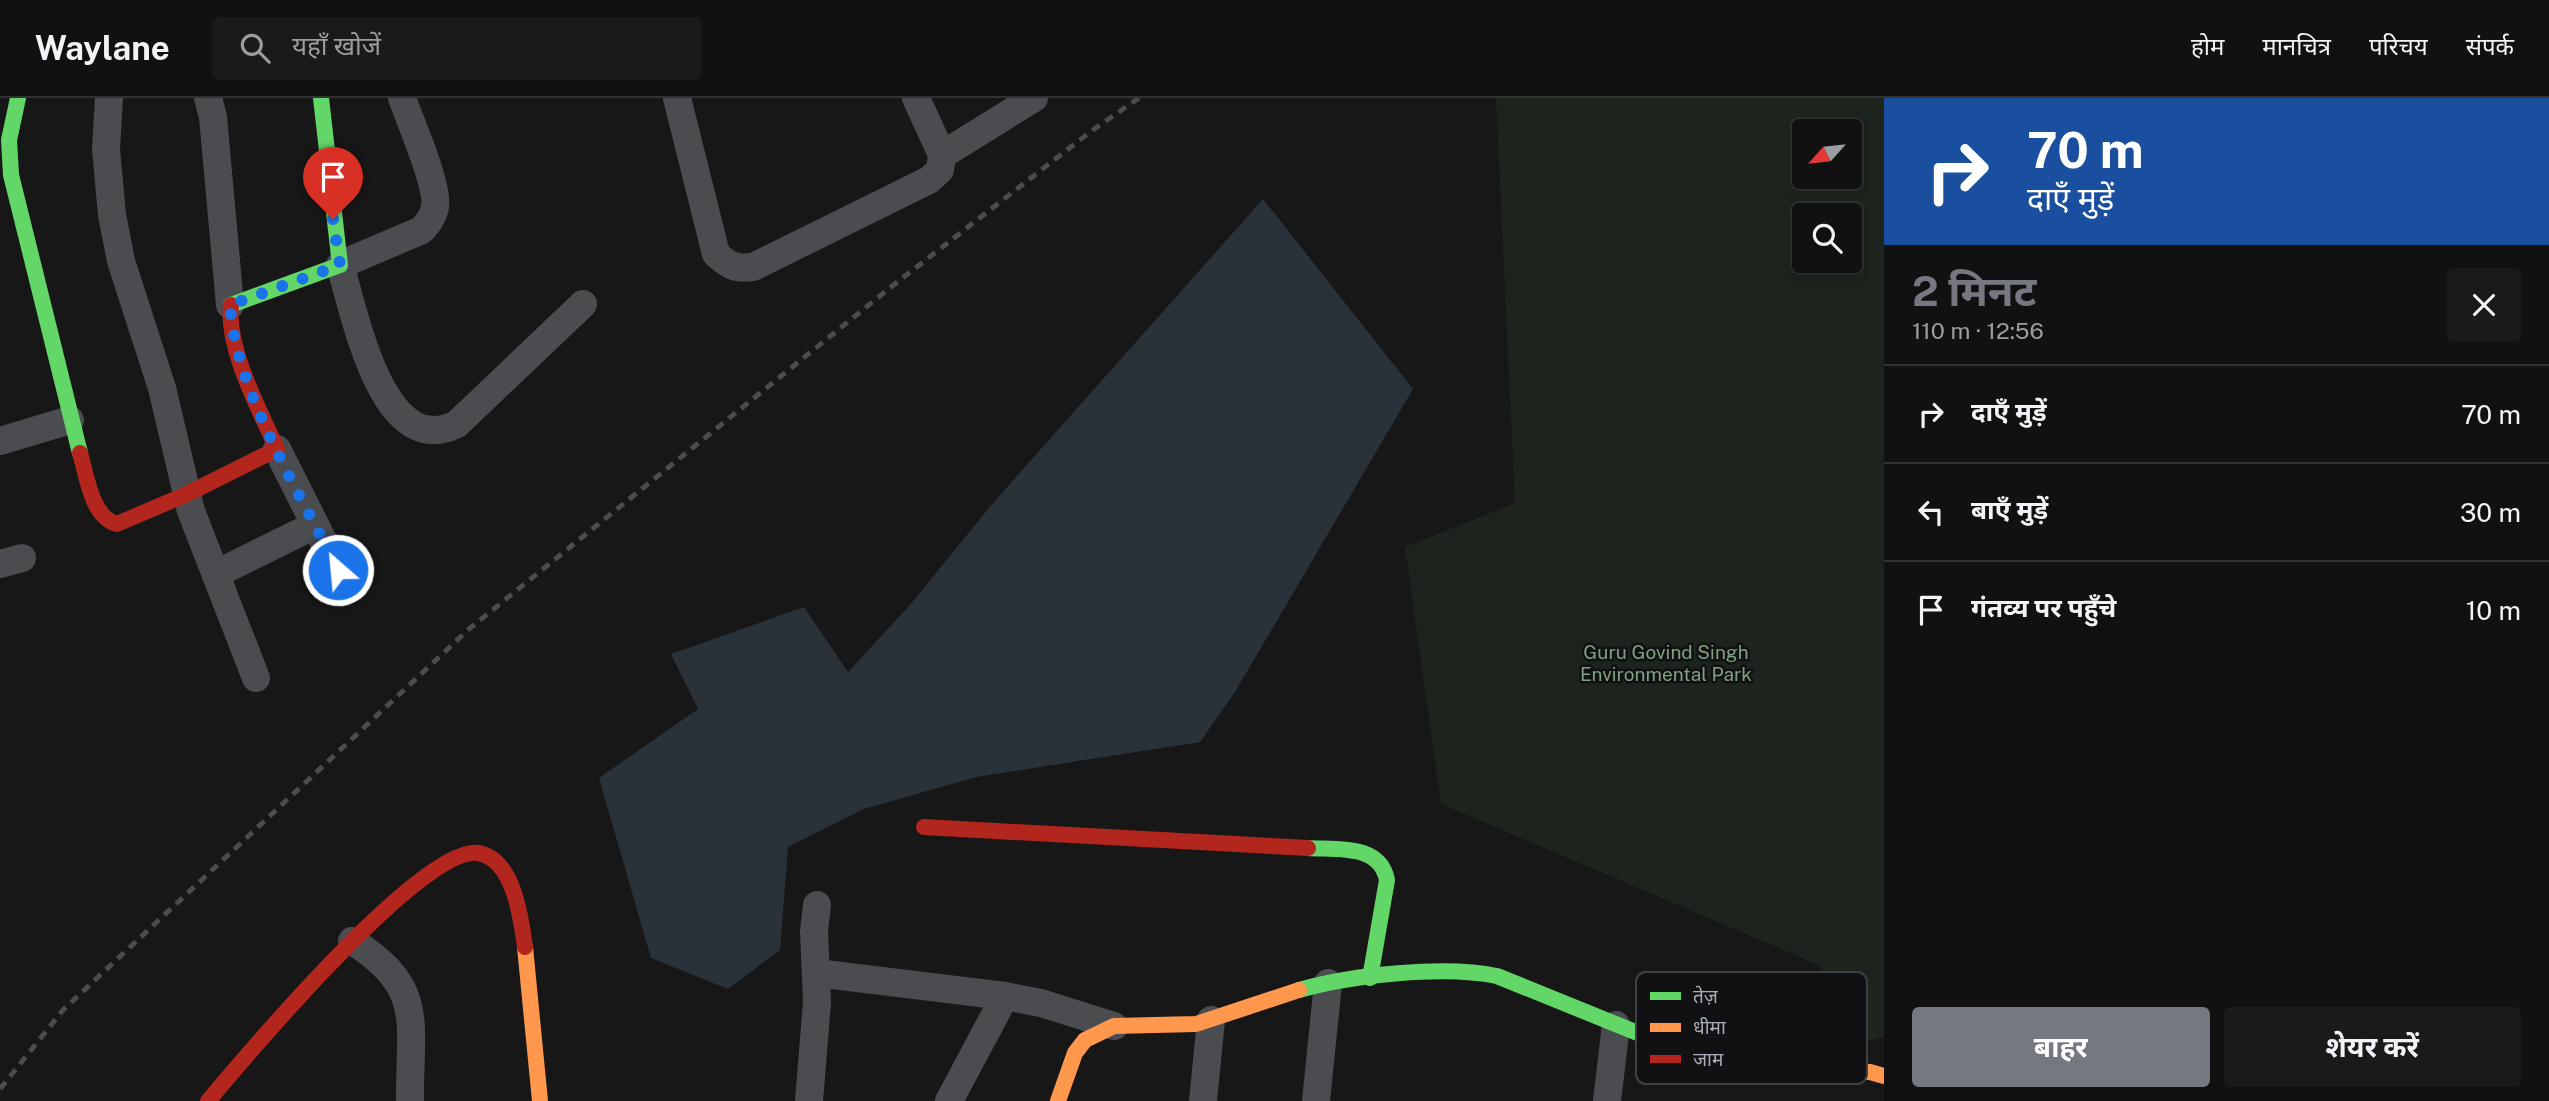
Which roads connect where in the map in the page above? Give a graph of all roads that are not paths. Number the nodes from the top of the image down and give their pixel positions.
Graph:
1 (18, 98) edge
2 (109, 98) edge
3 (208, 98) edge
4 (321, 98) edge
5 (402, 98) edge
6 (677, 98) edge
7 (916, 98) edge
8 (1034, 98) edge
9 (942, 155) junction
10 (9, 208) edge
11 (340, 265) junction
12 (583, 304) dead end
13 (230, 305) junction
14 (70, 420) junction
15 (0, 442) edge
16 (277, 449) junction
17 (187, 494) junction
18 (315, 525) junction
19 (338, 570) dead end
20 (216, 574) junction
21 (256, 678) dead end
22 (924, 827) dead end
23 (817, 905) dead end
24 (352, 941) junction
25 (816, 974) junction
26 (1370, 978) junction
27 (1328, 983) junction
28 (1005, 996) junction
29 (1211, 1020) junction
30 (1616, 1025) junction
31 (1114, 1026) junction
32 (1636, 1033) edge
33 (1867, 1072) edge
34 (1884, 1076) edge
35 (208, 1101) edge
36 (410, 1101) edge
37 (540, 1101) edge
38 (809, 1101) edge
39 (948, 1101) edge
40 (1058, 1101) edge
41 (1203, 1101) edge
42 (1316, 1101) edge
43 (1607, 1101) edge

1 - 10 street
2 - 17 street
3 - 13 street
4 - 11 street
5 - 11 street
6 - 9 street
7 - 9 street
8 - 9 street
10 - 14 street
11 - 12 street
11 - 13 street
13 - 16 street
14 - 15 street
14 - 17 street
16 - 17 street
16 - 18 street
17 - 20 street
18 - 19 street
18 - 20 street
20 - 21 street
22 - 26 street
23 - 25 street
24 - 35 street
24 - 36 street
24 - 37 street
25 - 28 street
25 - 38 street
26 - 27 street
26 - 30 street
27 - 29 street
27 - 42 street
28 - 31 street
28 - 39 street
29 - 31 street
29 - 41 street
30 - 32 street
30 - 43 street
31 - 40 street
33 - 34 street

